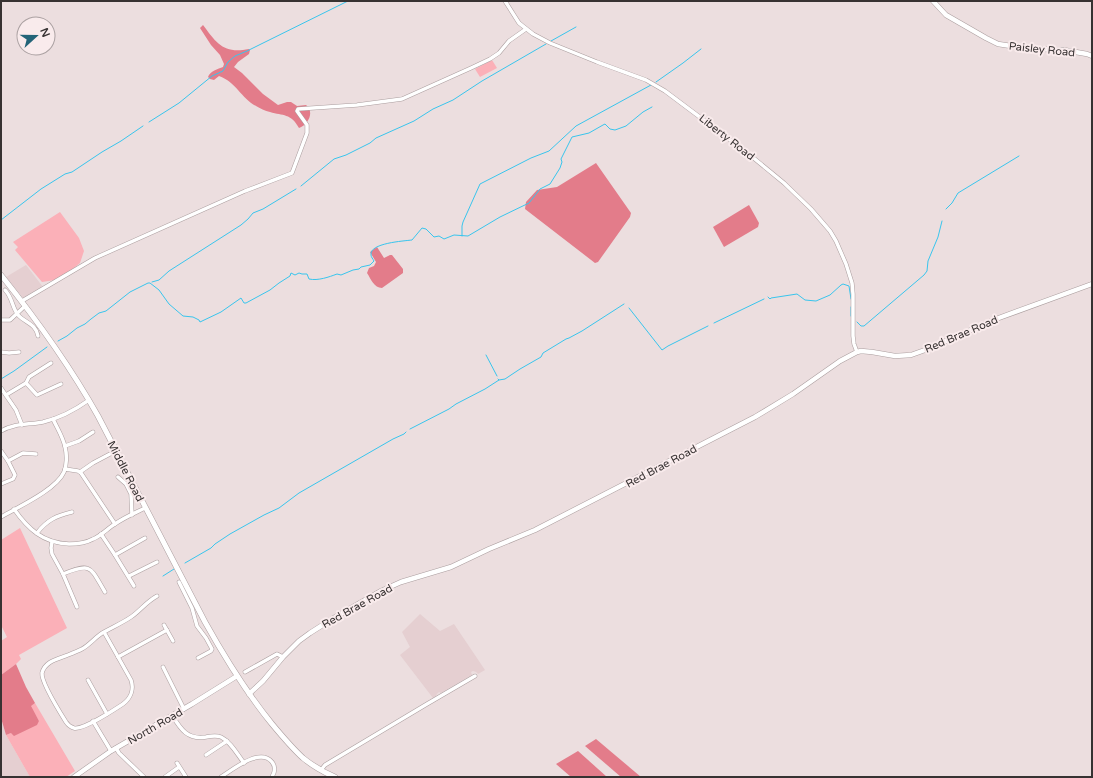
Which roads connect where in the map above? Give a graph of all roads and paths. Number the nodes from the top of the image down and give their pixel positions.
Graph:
1 (505, 1) edge
2 (933, 1) edge
3 (526, 29) junction
4 (1092, 56) edge
5 (1, 275) edge
6 (1092, 284) edge
7 (5, 290) dead end
8 (24, 303) junction
9 (17, 314) junction
10 (1, 320) edge
11 (38, 336) dead end
12 (1, 352) edge
13 (19, 352) dead end
14 (857, 352) junction
15 (51, 363) dead end
16 (26, 383) junction
17 (61, 384) dead end
18 (1, 388) edge
19 (6, 395) junction
20 (89, 400) junction
21 (53, 419) junction
22 (22, 425) junction
23 (1, 431) edge
24 (93, 432) dead end
25 (65, 446) junction
26 (1, 451) edge
27 (36, 454) dead end
28 (110, 454) dead end
29 (8, 461) junction
30 (65, 469) junction
31 (80, 472) junction
32 (118, 477) dead end
33 (1, 484) edge
34 (145, 508) junction
35 (14, 509) junction
36 (72, 512) dead end
37 (132, 514) junction
38 (1, 517) edge
39 (115, 524) junction
40 (37, 533) junction
41 (101, 534) junction
42 (145, 538) dead end
43 (52, 542) junction
44 (116, 555) junction
45 (157, 562) dead end
46 (63, 574) junction
47 (129, 576) junction
48 (179, 582) dead end
49 (134, 586) dead end
50 (105, 592) dead end
51 (157, 596) dead end
52 (78, 607) dead end
53 (205, 622) junction
54 (164, 625) dead end
55 (197, 626) junction
56 (167, 630) junction
57 (104, 632) junction
58 (173, 641) dead end
59 (118, 657) junction
60 (283, 657) junction
61 (198, 658) dead end
62 (163, 667) dead end
63 (245, 672) dead end
64 (237, 676) junction
65 (475, 676) dead end
66 (88, 680) dead end
67 (249, 694) junction
68 (184, 709) junction
69 (107, 714) junction
70 (172, 715) junction
71 (93, 721) junction
72 (227, 741) junction
73 (116, 748) junction
74 (110, 751) junction
75 (206, 755) dead end
76 (244, 763) junction
77 (320, 770) junction
78 (77, 776) edge
79 (144, 777) edge
80 (165, 777) edge
81 (186, 777) edge
82 (221, 777) edge
83 (272, 777) edge
84 (335, 777) edge

1 - 3 street, Liberty Road
2 - 4 street, Paisley Road
3 - 8 street
3 - 14 street, Liberty Road
5 - 8 main road, Middle Road
6 - 14 street, Red Brae Road
7 - 9 street
8 - 9 street
8 - 20 main road, Middle Road
9 - 10 street
9 - 11 street
12 - 13 street
14 - 60 street, Red Brae Road
15 - 16 street
16 - 17 street
16 - 19 street
18 - 19 street
19 - 22 street
20 - 21 street
20 - 34 main road, Middle Road
21 - 22 street
21 - 25 street
22 - 23 street
24 - 25 street
25 - 30 street
26 - 29 street
27 - 29 street
28 - 31 street
29 - 33 street
30 - 31 street
30 - 35 street
31 - 39 street
32 - 37 street
34 - 37 street
34 - 53 main road, Middle Road
35 - 38 street
35 - 40 street
36 - 40 street
37 - 39 street
39 - 41 street
40 - 43 street
41 - 43 street
41 - 44 street
42 - 44 street
43 - 46 street
44 - 47 street
45 - 47 street
46 - 50 street
46 - 52 street
47 - 49 street
48 - 55 street
51 - 57 street
53 - 55 street
53 - 64 main road, Middle Road
54 - 56 street
55 - 61 street
56 - 58 street
56 - 59 street
57 - 59 street
57 - 71 street
59 - 69 street
60 - 63 street
60 - 67 street, Red Brae Road
62 - 68 street
64 - 67 main road, Middle Road
64 - 68 street, North Road
65 - 77 street
66 - 69 street
67 - 77 main road, Middle Road
68 - 70 street, North Road
69 - 71 street
70 - 72 street
70 - 73 street, North Road
71 - 74 street
72 - 75 street
72 - 76 street
73 - 74 street, North Road
73 - 79 street
74 - 78 street, North Road
76 - 82 street
76 - 83 street
77 - 84 main road, Middle Road
80 - 81 street

